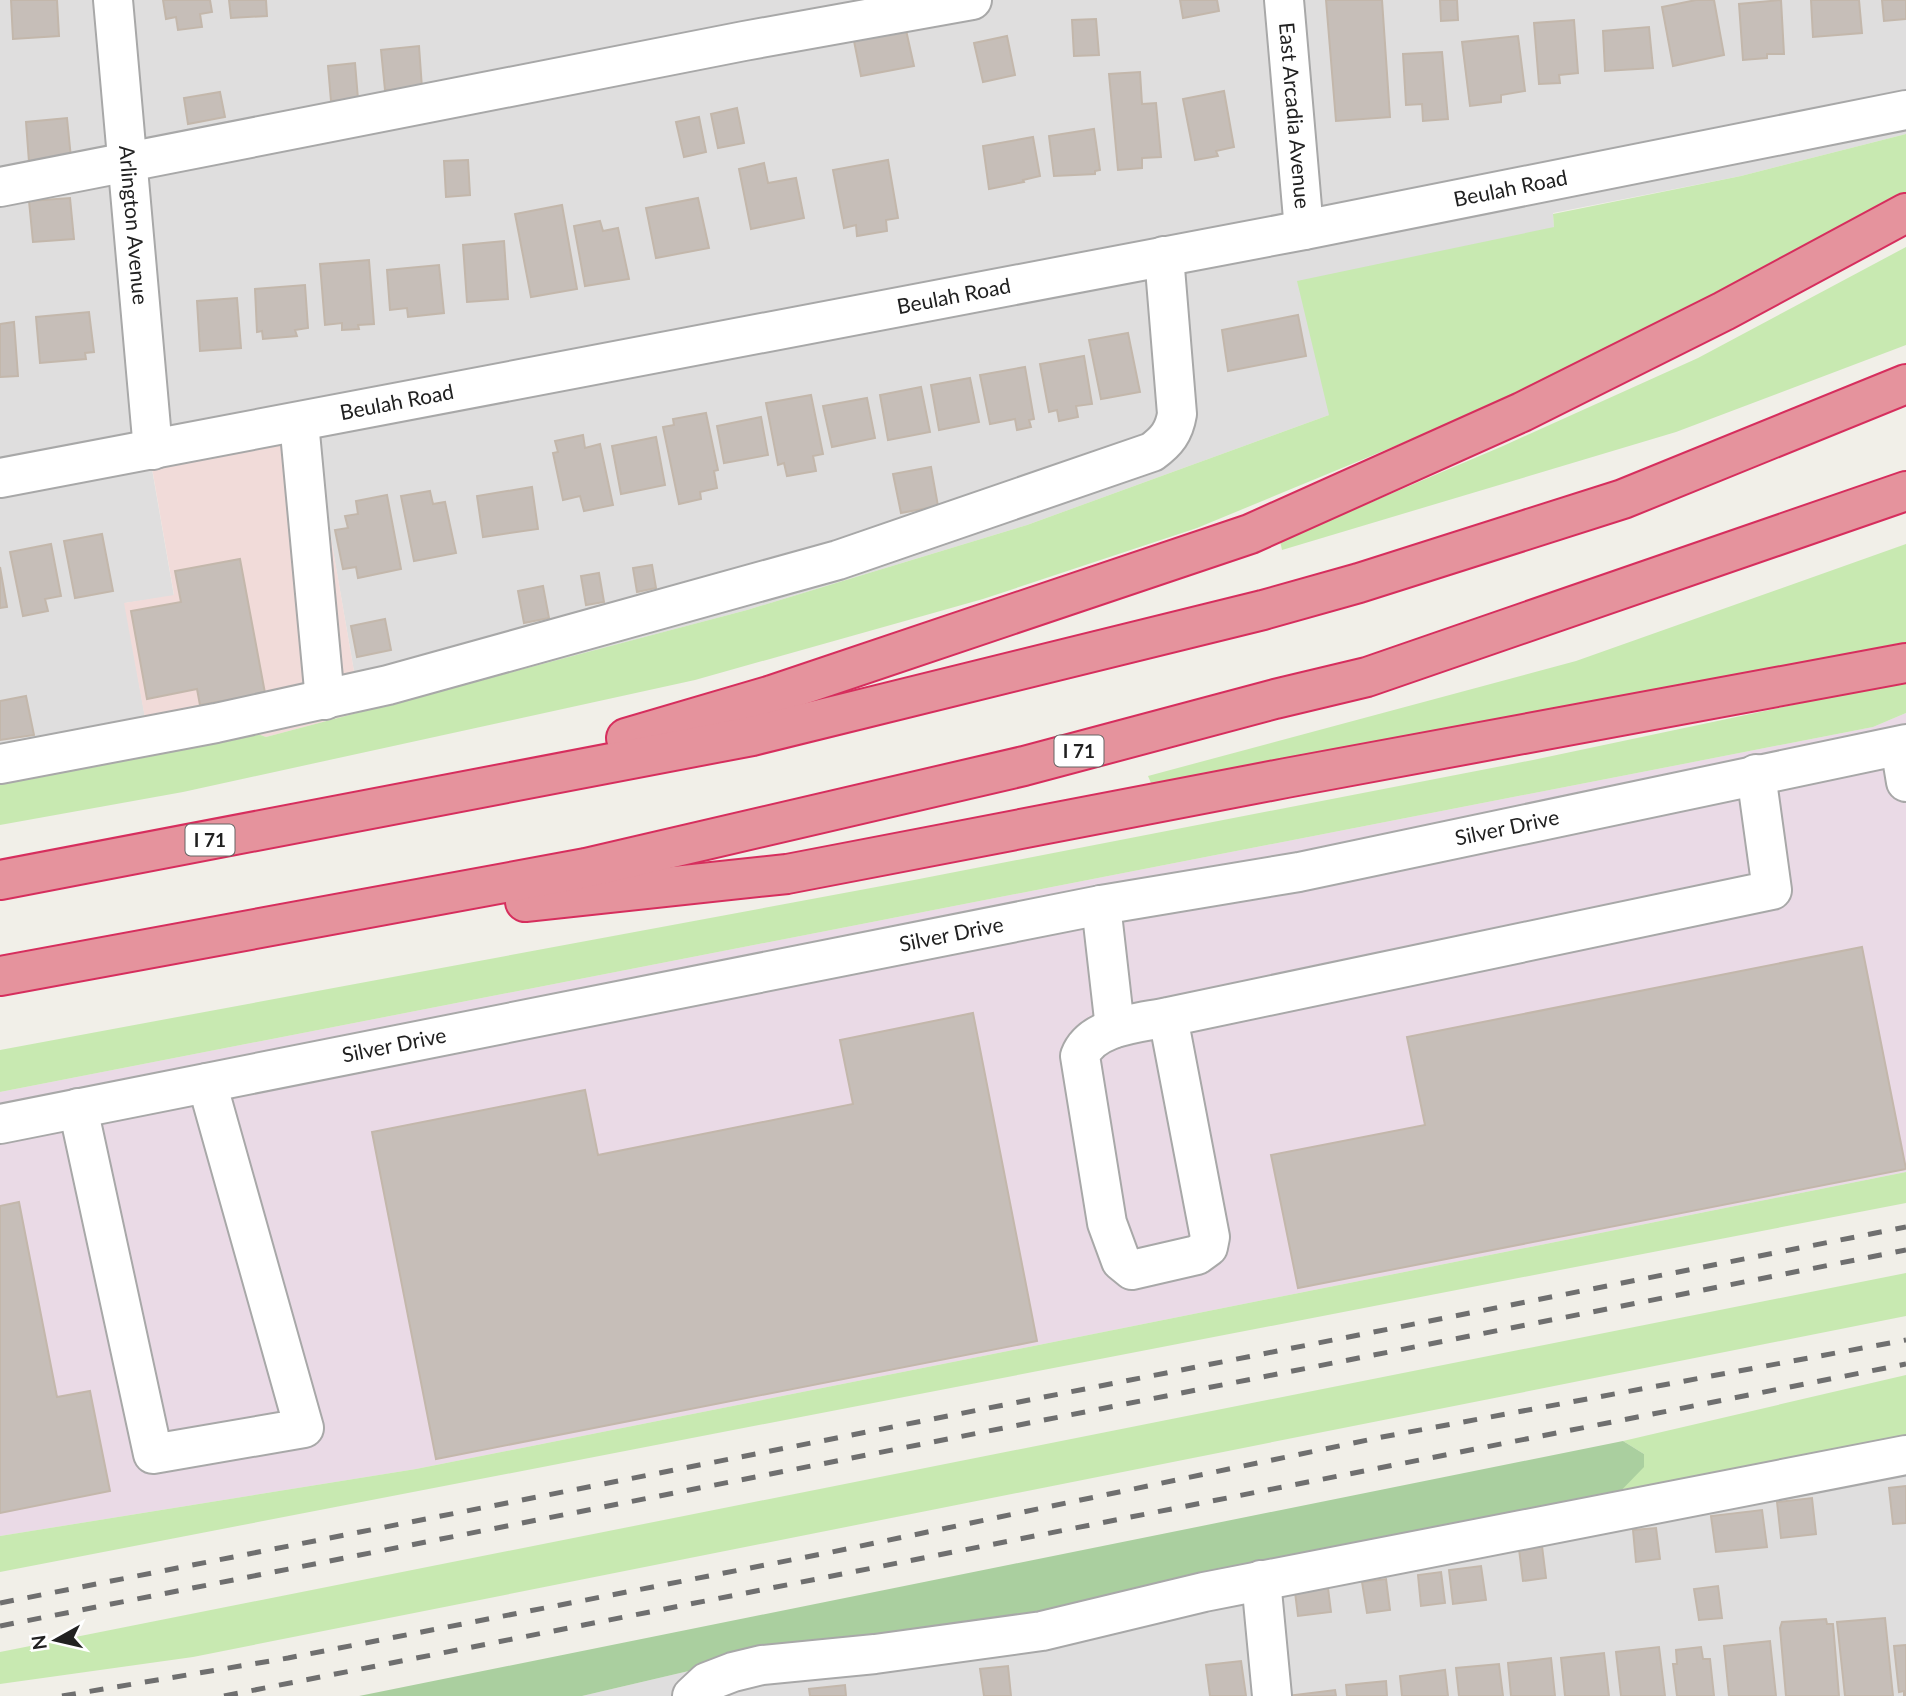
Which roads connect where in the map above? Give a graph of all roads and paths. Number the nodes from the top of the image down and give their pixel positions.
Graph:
1 (113, 0) edge
2 (972, 0) edge
3 (1284, 0) edge
4 (1906, 110) edge
5 (127, 163) junction
6 (0, 187) edge
7 (1906, 213) edge
8 (1304, 230) junction
9 (1164, 256) junction
10 (1906, 384) edge
11 (299, 422) junction
12 (153, 450) junction
13 (0, 478) edge
14 (1906, 491) edge
15 (1906, 663) edge
16 (325, 700) junction
17 (1904, 753) edge
18 (0, 764) edge
19 (1756, 774) junction
20 (420, 800) junction
21 (0, 880) edge
22 (1101, 905) junction
23 (231, 934) junction
24 (0, 976) edge
25 (1168, 1017) junction
26 (1115, 1028) junction
27 (207, 1083) junction
28 (78, 1108) junction
29 (0, 1124) edge
30 (1906, 1455) edge
31 (1261, 1580) junction
32 (692, 1696) edge
33 (1272, 1696) edge

1 - 5 street, Arlington Avenue
2 - 5 street
3 - 8 street, East Arcadia Avenue
4 - 8 street, Beulah Road
5 - 6 street
5 - 12 street, Arlington Avenue
7 - 20 highway
8 - 9 street, Beulah Road
9 - 11 street, Beulah Road
9 - 16 street
10 - 20 highway, I 71
11 - 12 street, Beulah Road
11 - 16 street
12 - 13 street, Beulah Road
14 - 23 highway, I 71
15 - 23 highway
16 - 18 street
17 - 19 street, Silver Drive
19 - 22 street, Silver Drive
19 - 25 street
20 - 21 highway, I 71
22 - 26 street
22 - 27 street, Silver Drive
23 - 24 highway, I 71
25 - 26 street
25 - 26 street
27 - 28 street, Silver Drive
27 - 28 street
28 - 29 street, Silver Drive
30 - 31 street
31 - 32 street
31 - 33 street

